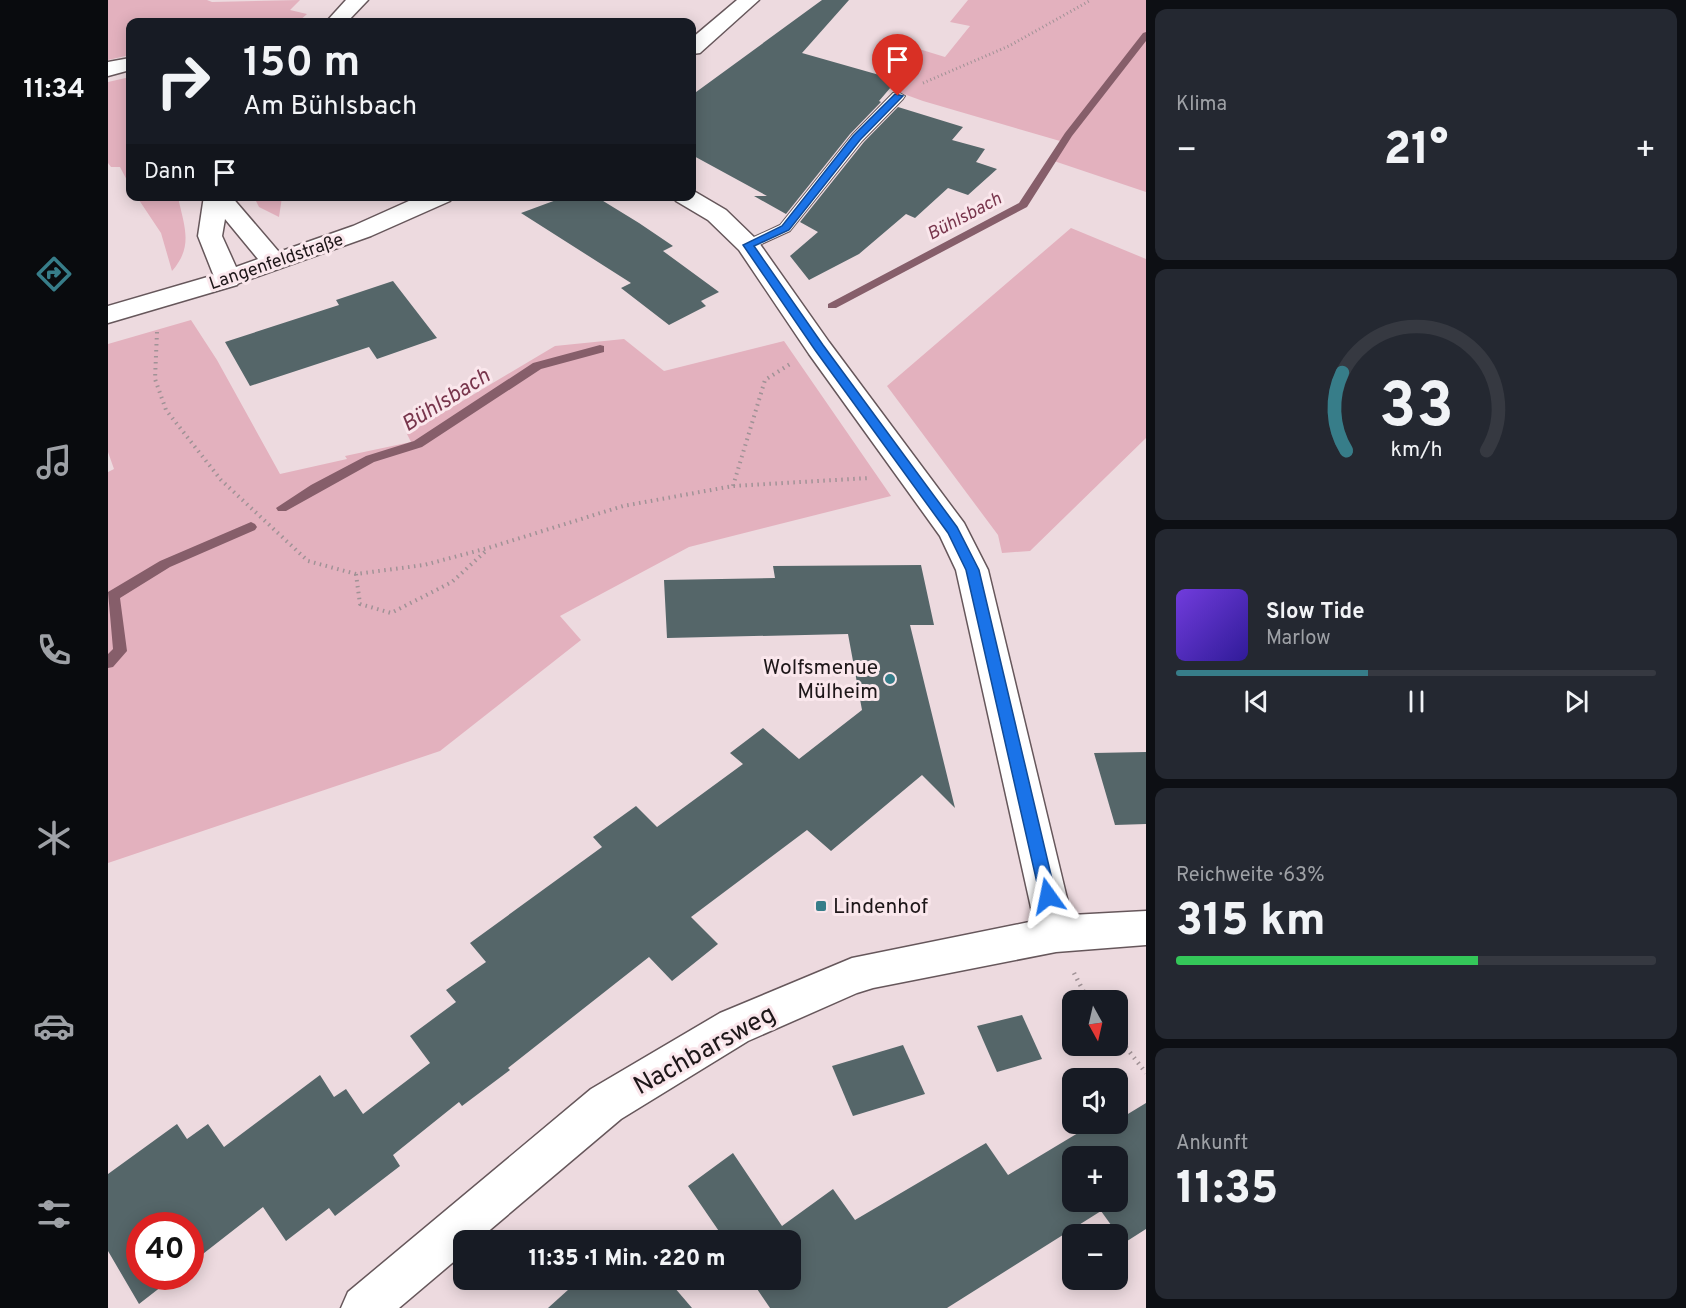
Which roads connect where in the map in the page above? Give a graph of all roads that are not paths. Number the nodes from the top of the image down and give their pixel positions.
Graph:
1 (358, 0) edge
2 (749, 0) edge
3 (340, 18) edge
4 (696, 45) edge
5 (126, 65) edge
6 (108, 69) edge
7 (898, 96) road end
8 (217, 201) edge
9 (222, 201) edge
10 (430, 201) edge
11 (693, 201) edge
12 (748, 245) junction
13 (275, 263) junction
14 (228, 279) junction
15 (108, 315) edge
16 (1146, 928) edge
17 (1056, 934) junction
18 (364, 1308) edge

1 - 3 street
2 - 4 street
5 - 6 street
7 - 12 lane
8 - 14 street
9 - 13 street
10 - 13 street, Langenfeldstraße
11 - 12 street
12 - 17 street
13 - 14 street, Langenfeldstraße
14 - 15 street, Langenfeldstraße
16 - 17 street, Nachbarsweg
17 - 18 street, Nachbarsweg

